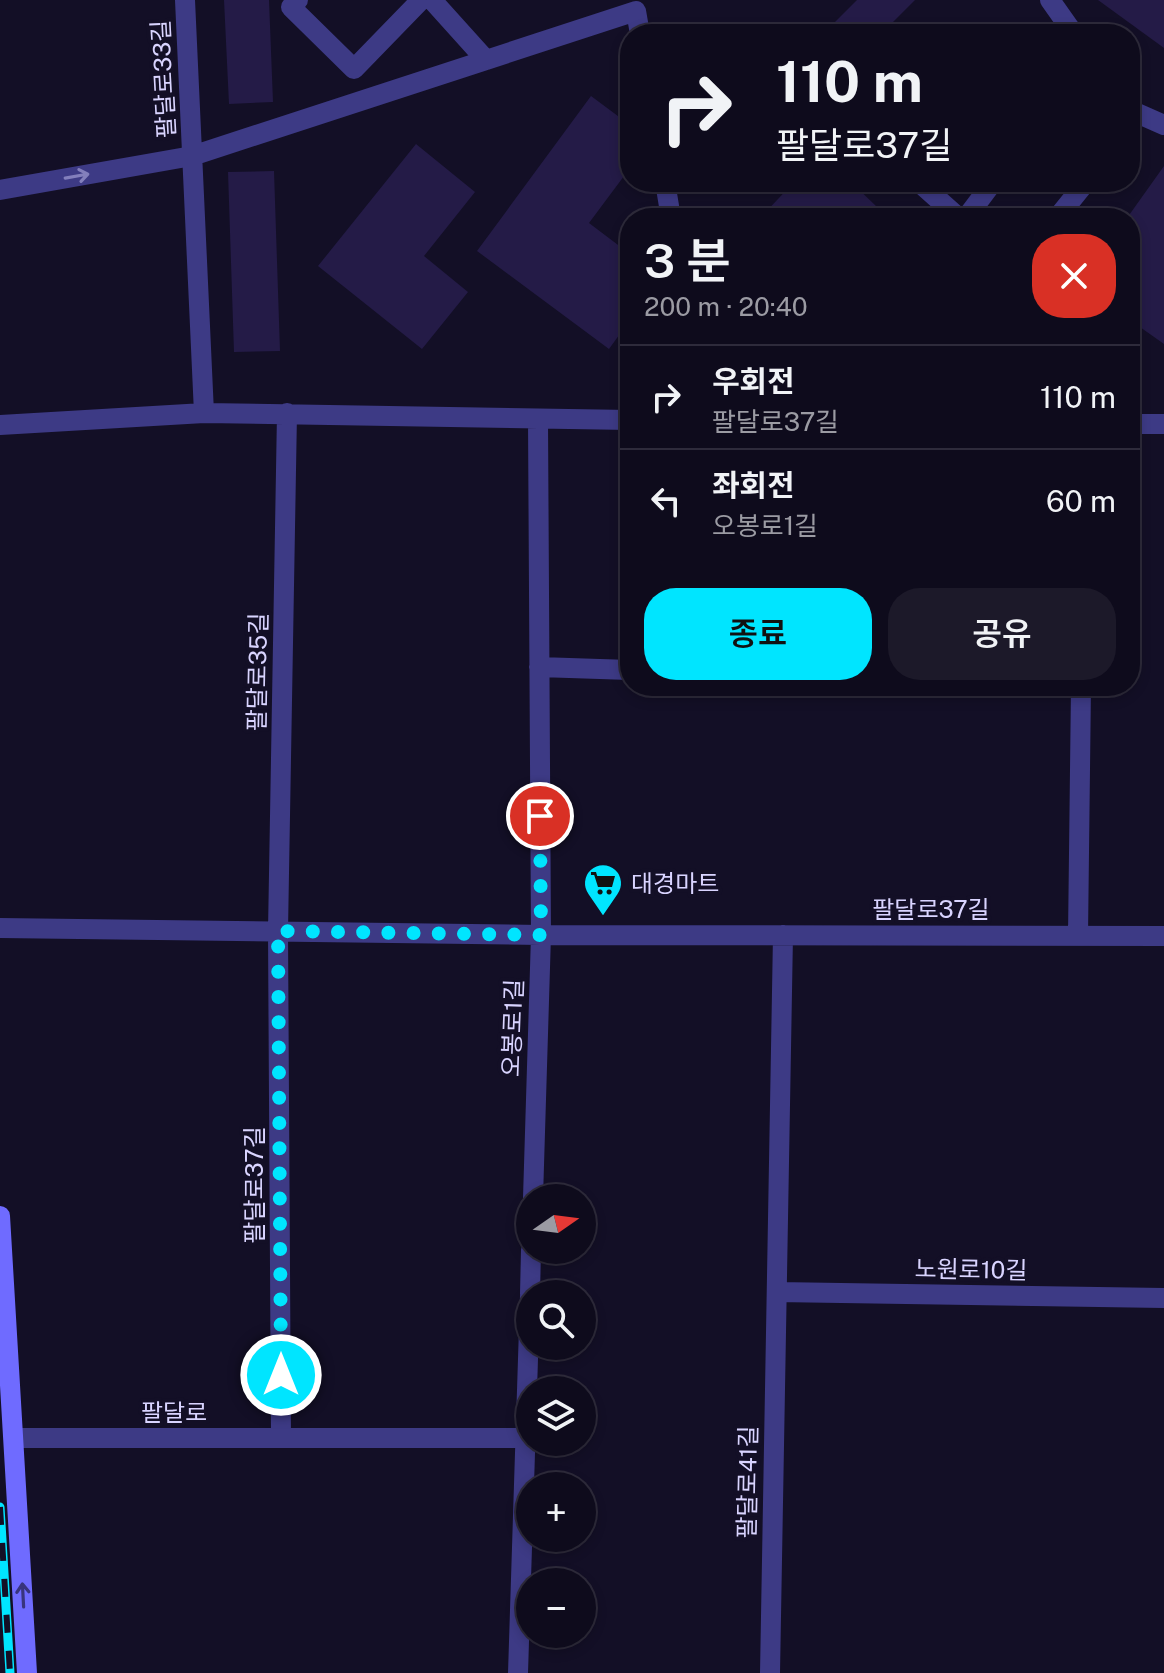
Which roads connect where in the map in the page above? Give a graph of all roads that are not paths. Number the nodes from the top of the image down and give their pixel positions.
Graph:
1 (185, 0) edge
2 (298, 0) edge
3 (421, 0) edge
4 (432, 0) edge
5 (1050, 0) edge
6 (638, 6) edge
7 (1067, 24) edge
8 (486, 60) junction
9 (1140, 114) edge
10 (1164, 125) edge
11 (192, 156) junction
12 (0, 190) edge
13 (930, 192) edge
14 (1078, 192) edge
15 (948, 208) edge
16 (1065, 208) edge
17 (204, 413) junction
18 (287, 413) junction
19 (538, 420) junction
20 (620, 420) edge
21 (1140, 424) edge
22 (1164, 424) edge
23 (0, 425) edge
24 (539, 667) junction
25 (620, 670) edge
26 (1081, 696) edge
27 (0, 928) edge
28 (278, 931) junction
29 (541, 935) junction
30 (783, 935) junction
31 (1078, 936) junction
32 (1164, 936) edge
33 (533, 1184) edge
34 (0, 1216) edge
35 (777, 1292) junction
36 (1164, 1298) edge
37 (15, 1438) junction
38 (281, 1438) junction
39 (516, 1438) edge
40 (525, 1456) edge
41 (27, 1673) edge
42 (518, 1673) edge
43 (770, 1673) edge

1 - 11 street, 팔달로33길
2 - 3 street
4 - 8 street
5 - 7 street
6 - 8 street
8 - 11 street
9 - 10 street
12 -> 11 street
11 - 17 street
13 - 15 street
14 - 16 street
17 - 18 street
17 - 23 street
18 - 19 street
18 - 28 street, 팔달로35길
19 - 20 street
19 - 24 street, 오봉로1길
21 - 22 street
24 - 25 street
24 - 29 street, 오봉로1길
26 - 31 street
27 - 28 street, 팔달로37길
28 - 29 street, 팔달로37길
28 - 38 street, 팔달로37길
29 - 30 street, 팔달로37길
29 - 33 street, 오봉로1길
30 - 31 street, 팔달로37길
30 - 35 street
31 - 32 street, 팔달로37길
34 - 37 main road
35 - 36 street, 노원로10길
35 - 43 street, 팔달로41길
37 - 38 street, 팔달로
41 -> 37 main road
38 - 39 street, 팔달로
40 - 42 street

